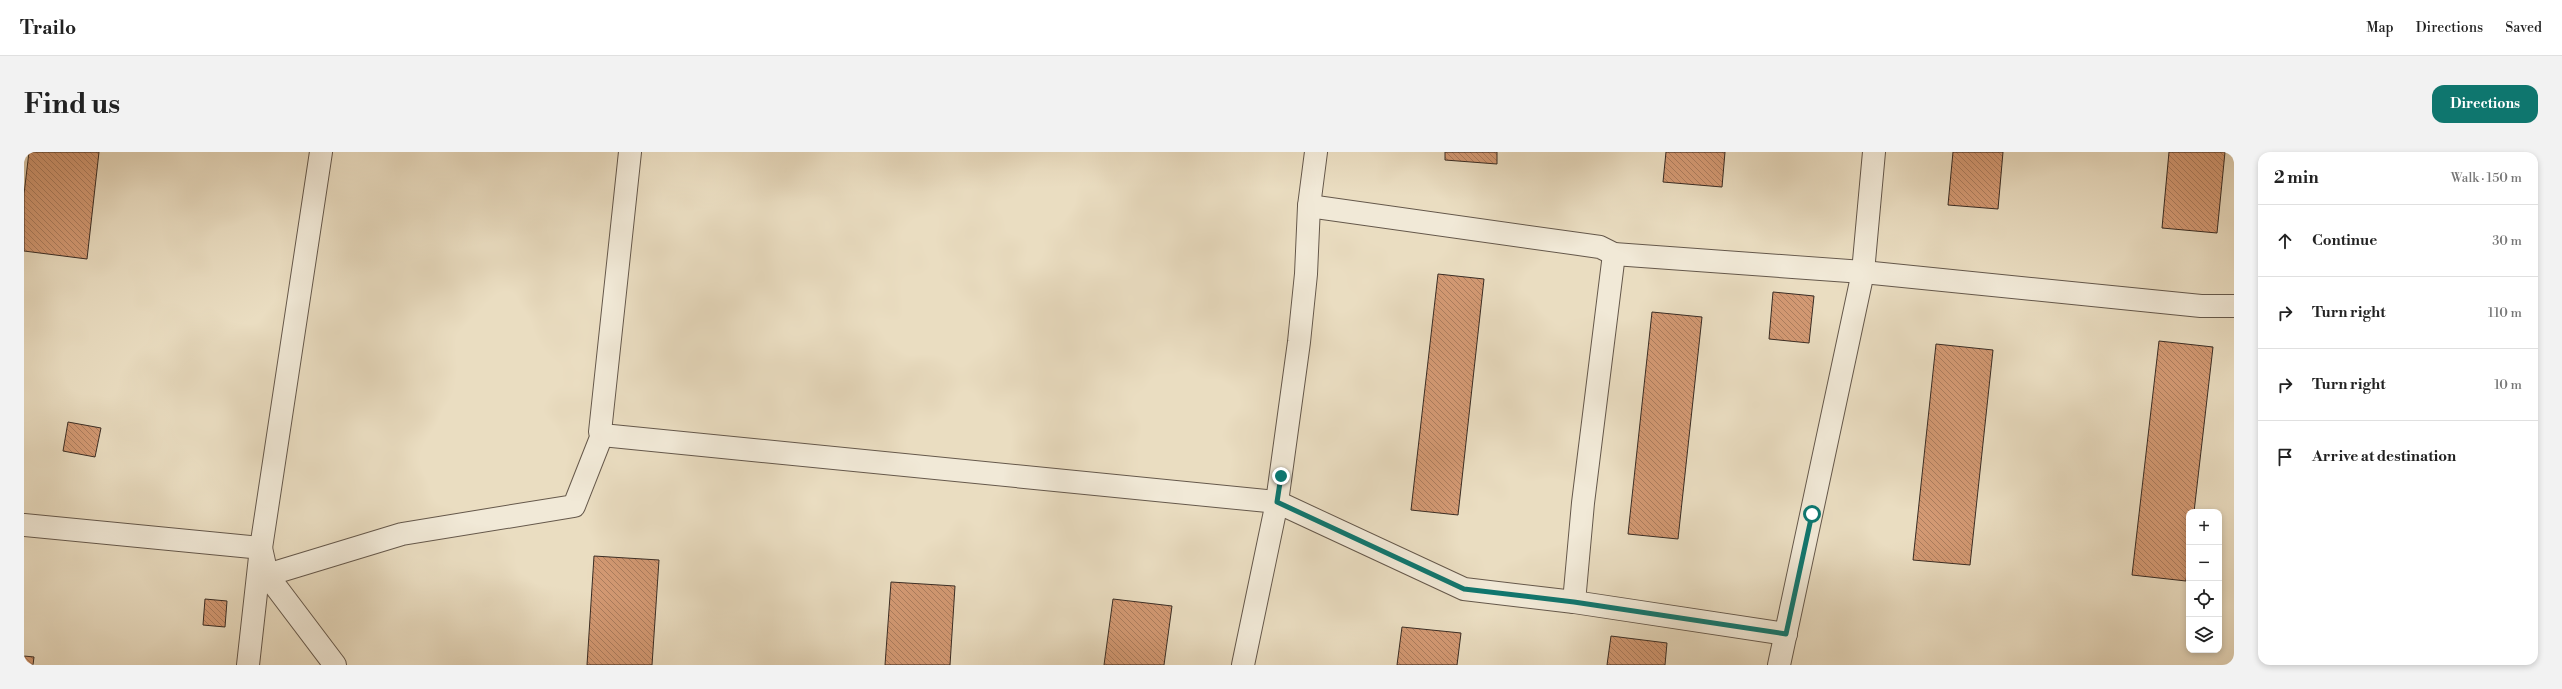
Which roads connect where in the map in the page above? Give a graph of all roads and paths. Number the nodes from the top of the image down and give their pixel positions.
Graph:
1 (320, 152) edge
2 (630, 152) edge
3 (1316, 152) edge
4 (1874, 152) edge
5 (1309, 206) junction
6 (1614, 254) junction
7 (1863, 272) junction
8 (2234, 306) edge
9 (602, 435) junction
10 (1277, 502) junction
11 (24, 525) edge
12 (261, 548) junction
13 (267, 575) junction
14 (1574, 602) junction
15 (1786, 634) junction
16 (248, 665) edge
17 (335, 665) edge
18 (1244, 665) edge
19 (1779, 665) edge

1 - 12 street
2 - 9 street
3 - 5 street
4 - 7 street
5 - 6 street
5 - 10 street
6 - 7 street
6 - 14 street
7 - 8 street
7 - 15 street
9 - 10 street
9 - 13 street
10 - 14 street
10 - 18 street
11 - 12 street
12 - 13 street
12 - 16 street
13 - 17 street
14 - 15 street
15 - 19 street

